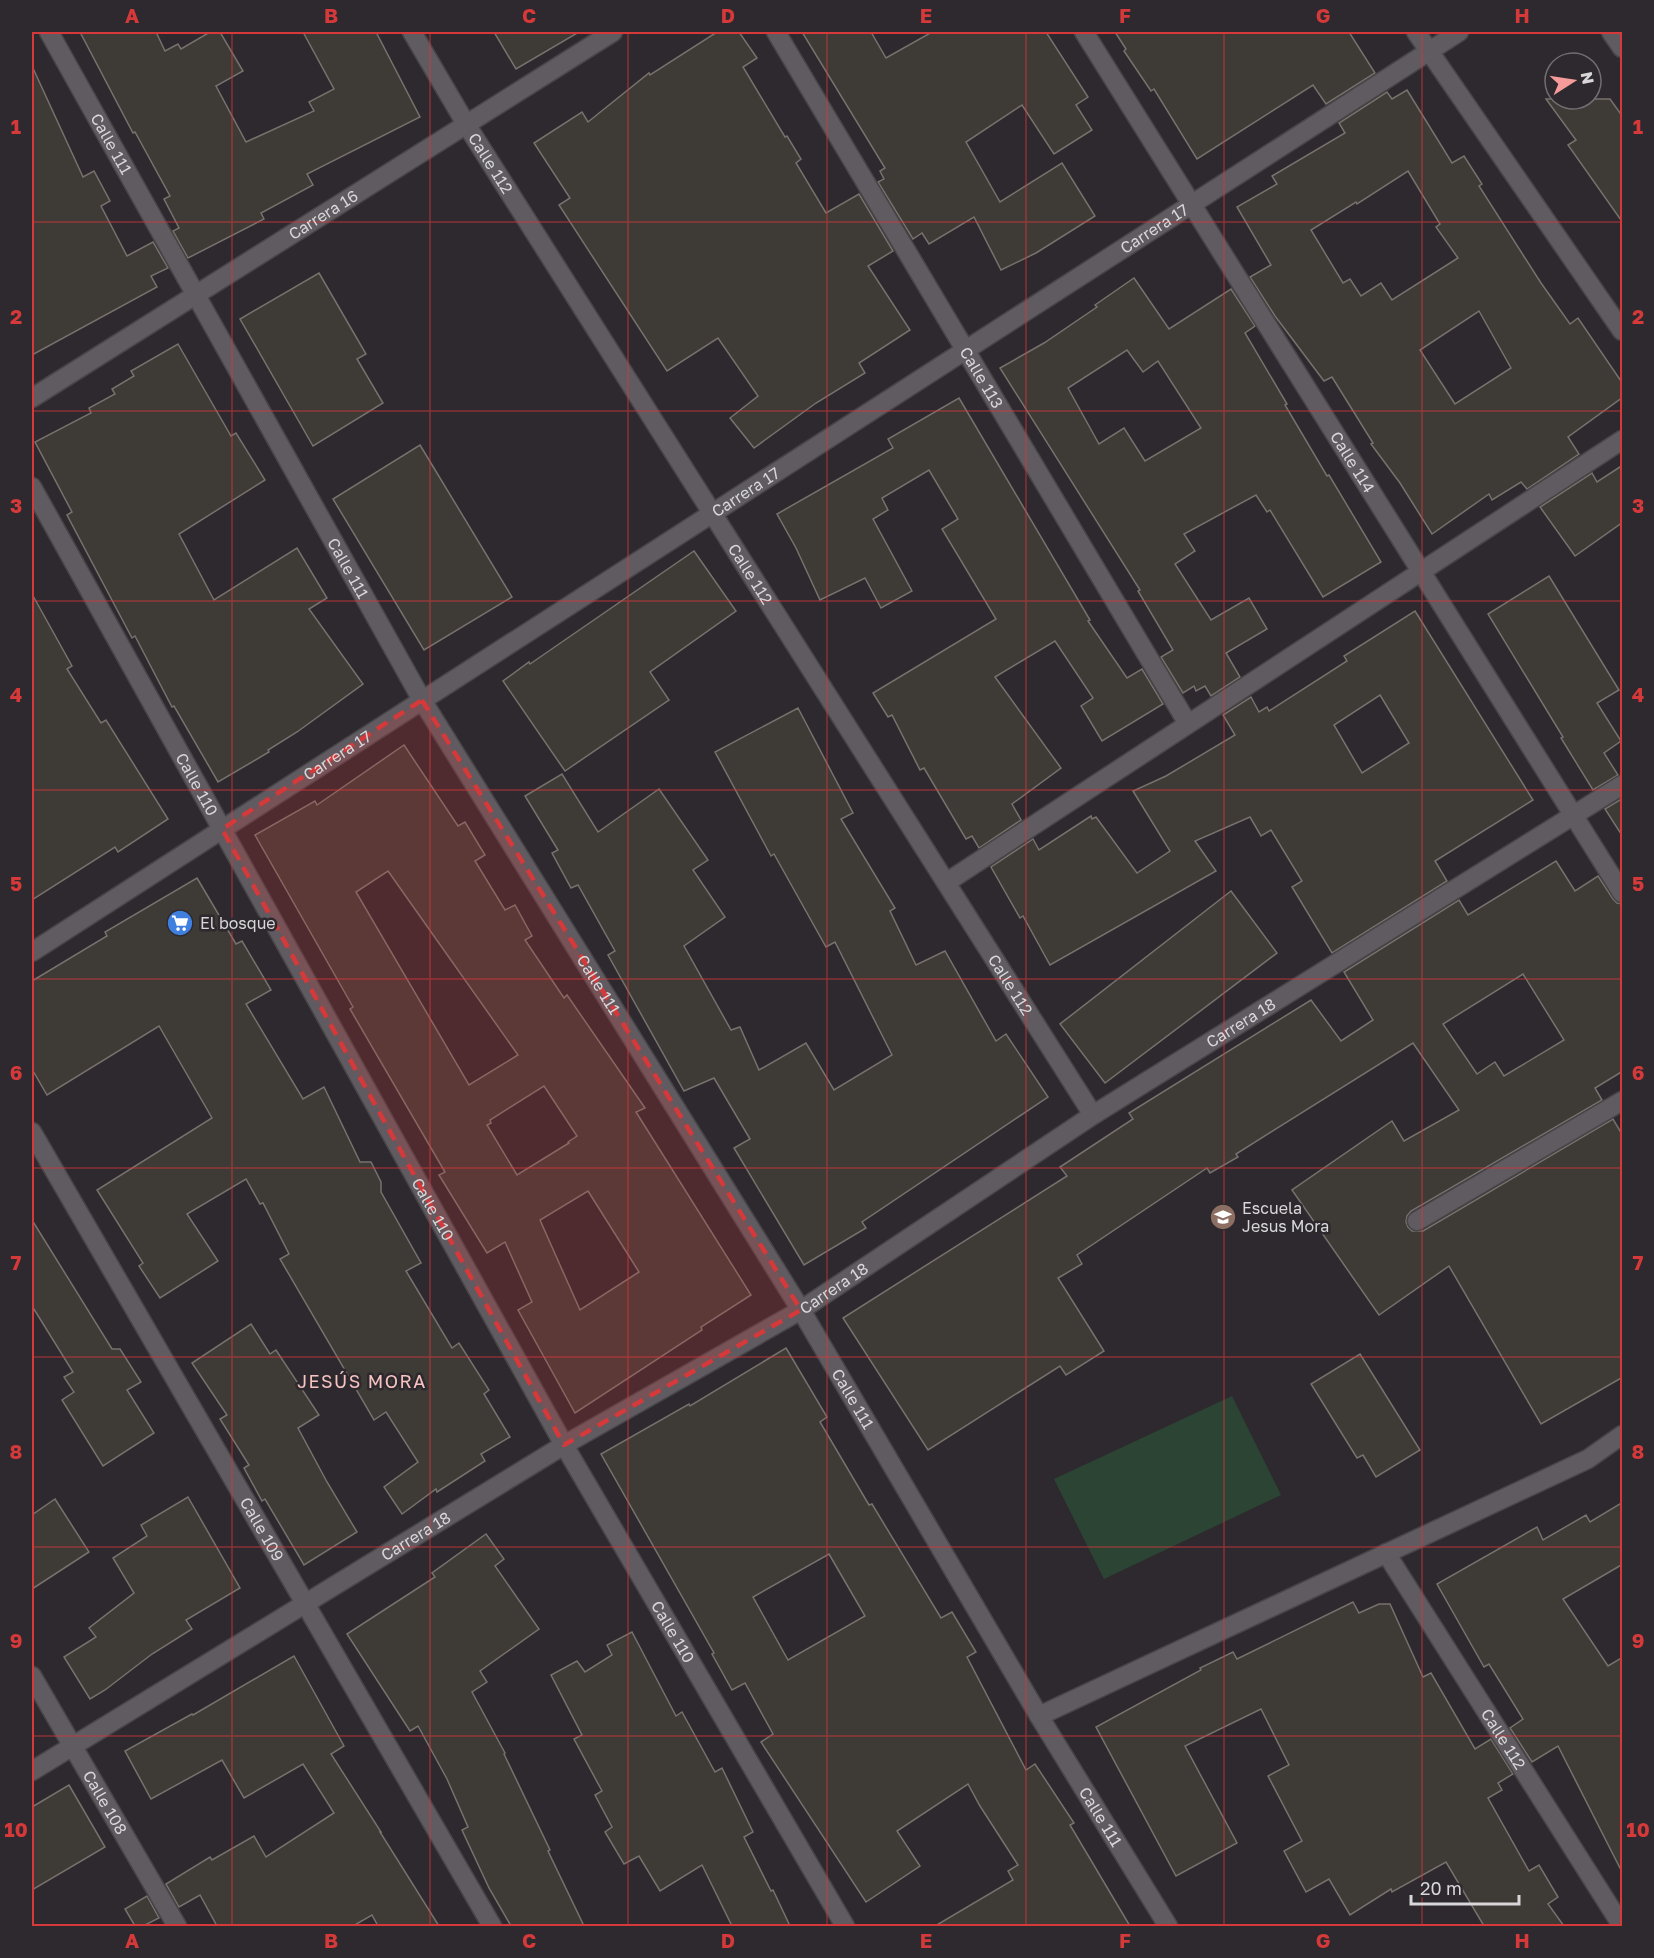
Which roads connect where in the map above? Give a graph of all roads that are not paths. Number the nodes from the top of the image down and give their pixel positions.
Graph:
1 (49, 32) edge
2 (412, 32) edge
3 (613, 32) edge
4 (776, 32) edge
5 (1084, 32) edge
6 (1416, 32) edge
7 (1459, 32) edge
8 (1611, 32) edge
9 (1623, 48) edge
10 (1429, 51) junction
11 (466, 124) junction
12 (1192, 204) junction
13 (196, 294) junction
14 (1623, 331) edge
15 (965, 350) junction
16 (32, 398) edge
17 (1623, 440) edge
18 (32, 487) edge
19 (712, 513) junction
20 (1422, 571) junction
21 (422, 699) junction
22 (1188, 724) junction
23 (1623, 785) edge
24 (1574, 815) junction
25 (222, 829) junction
26 (947, 882) junction
27 (1623, 892) edge
28 (32, 952) edge
29 (1623, 1101) edge
30 (1094, 1114) junction
31 (32, 1132) edge
32 (1417, 1221) dead end
33 (801, 1310) junction
34 (1623, 1435) edge
35 (564, 1445) junction
36 (1386, 1553) junction
37 (305, 1604) junction
38 (32, 1676) edge
39 (1039, 1716) junction
40 (72, 1746) junction
41 (32, 1771) edge
42 (177, 1926) edge
43 (492, 1926) edge
44 (845, 1926) edge
45 (1168, 1926) edge
46 (1623, 1926) edge

1 - 13 street, Calle 111
2 - 11 street, Calle 112
3 - 11 street, Carrera 16
4 - 15 street, Calle 113
5 - 12 street, Calle 114
6 - 10 street
7 - 10 street, Carrera 17
8 - 9 street
10 - 12 street, Carrera 17
10 - 14 street
11 - 13 street, Carrera 16
11 - 19 street, Calle 112
12 - 15 street, Carrera 17
12 - 20 street, Calle 114
13 - 16 street, Carrera 16
13 - 21 street, Calle 111
15 - 19 street, Carrera 17
15 - 22 street, Calle 113
17 - 20 street
18 - 25 street, Calle 110
19 - 21 street, Carrera 17
19 - 26 street, Calle 112
20 - 22 street
20 - 24 street, Calle 114
21 - 25 street, Carrera 17
21 - 33 street, Calle 111
22 - 26 street
23 - 24 street, Carrera 18
24 - 27 street, Calle 114
24 - 30 street, Carrera 18
25 - 28 street, Carrera 17
25 - 35 street, Calle 110
26 - 30 street, Calle 112
29 - 32 street
30 - 33 street, Carrera 18
31 - 37 street, Calle 109
33 - 35 street, Carrera 18
33 - 39 street, Calle 111
34 - 36 street
35 - 37 street, Carrera 18
35 - 44 street, Calle 110
36 - 39 street
36 - 46 street, Calle 112
37 - 40 street, Carrera 18
37 - 43 street, Calle 109
38 - 40 street, Calle 108
39 - 45 street, Calle 111
40 - 41 street, Carrera 18
40 - 42 street, Calle 108

